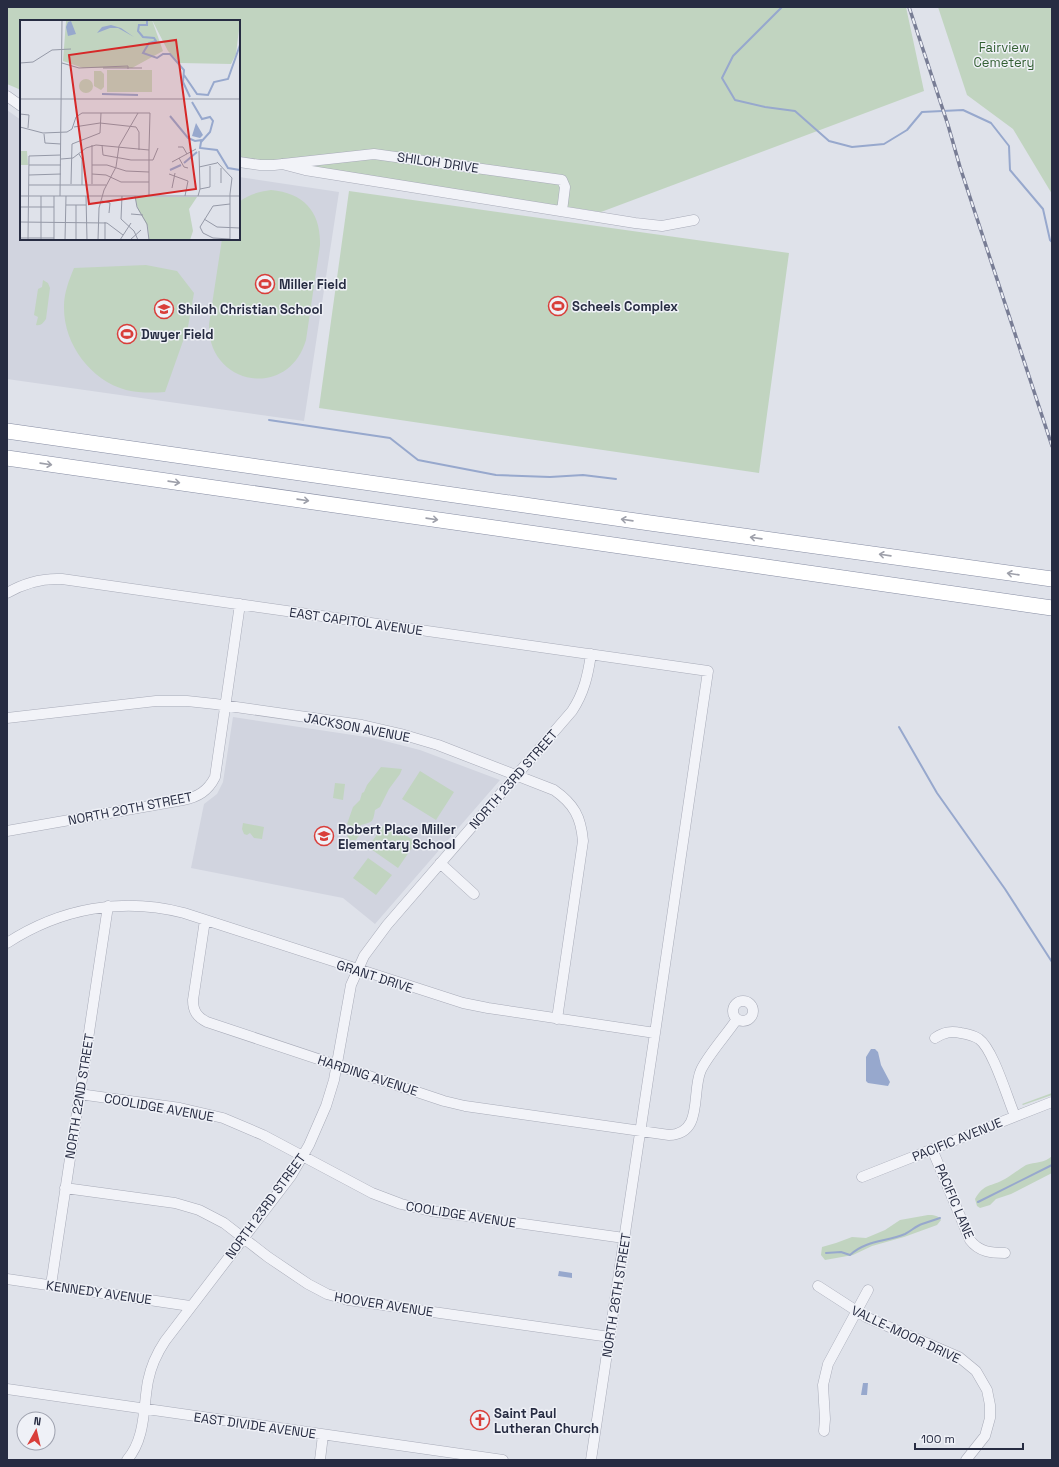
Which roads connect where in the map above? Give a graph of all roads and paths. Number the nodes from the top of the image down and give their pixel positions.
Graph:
1 (7, 96) edge
2 (20, 105) edge
3 (240, 162) edge
4 (282, 164) junction
5 (562, 211) junction
6 (694, 220) dead end
7 (7, 431) edge
8 (7, 458) edge
9 (1052, 579) edge
10 (7, 594) edge
11 (240, 604) junction
12 (1052, 608) edge
13 (591, 654) junction
14 (225, 705) junction
15 (7, 718) edge
16 (516, 776) junction
17 (7, 831) edge
18 (440, 863) junction
19 (474, 894) dead end
20 (108, 906) junction
21 (205, 920) junction
22 (7, 943) edge
23 (357, 970) junction
24 (557, 1019) junction
25 (737, 1019) dead end
26 (655, 1033) junction
27 (935, 1038) dead end
28 (338, 1065) junction
29 (79, 1094) junction
30 (1052, 1102) edge
31 (1015, 1116) junction
32 (641, 1131) junction
33 (932, 1149) junction
34 (303, 1157) junction
35 (862, 1177) dead end
36 (65, 1188) junction
37 (244, 1238) junction
38 (624, 1238) junction
39 (1005, 1253) dead end
40 (7, 1279) edge
41 (50, 1286) junction
42 (818, 1286) dead end
43 (868, 1290) dead end
44 (190, 1306) junction
45 (856, 1312) junction
46 (610, 1337) junction
47 (7, 1389) edge
48 (144, 1409) junction
49 (824, 1431) dead end
50 (323, 1435) junction
51 (453, 1456) edge
52 (972, 1458) edge
53 (127, 1460) edge
54 (320, 1460) edge
55 (503, 1460) edge
56 (591, 1460) edge

1 - 2 street
3 - 4 street, SHILOH DRIVE
4 - 5 street, SHILOH DRIVE
4 - 5 street, SHILOH DRIVE
5 - 6 street, SHILOH DRIVE
9 -> 7 highway
8 -> 12 highway
10 - 11 street, EAST CAPITOL AVENUE
11 - 13 street, EAST CAPITOL AVENUE
11 - 14 street, NORTH 20TH STREET
13 - 16 street, NORTH 23RD STREET
13 - 26 street, EAST CAPITOL AVENUE
14 - 15 street, JACKSON AVENUE
14 - 16 street, JACKSON AVENUE
14 - 17 street, NORTH 20TH STREET
16 - 18 street, NORTH 23RD STREET
16 - 24 street, JACKSON AVENUE
18 - 19 street
18 - 23 street, NORTH 23RD STREET
20 - 21 street, GRANT DRIVE
20 - 22 street, GRANT DRIVE
20 - 29 street, NORTH 22ND STREET
21 - 23 street, GRANT DRIVE
21 - 28 street, HARDING AVENUE
23 - 24 street, GRANT DRIVE
23 - 28 street, NORTH 23RD STREET
24 - 26 street, GRANT DRIVE
25 - 32 street, HARDING AVENUE
26 - 32 street
27 - 31 street
28 - 32 street, HARDING AVENUE
28 - 34 street, NORTH 23RD STREET
29 - 34 street, COOLIDGE AVENUE
29 - 36 street, NORTH 22ND STREET
30 - 31 street, PACIFIC AVENUE
31 - 33 street, PACIFIC AVENUE
32 - 38 street, NORTH 26TH STREET
33 - 35 street, PACIFIC AVENUE
33 - 39 street, PACIFIC LANE
34 - 37 street, NORTH 23RD STREET
34 - 38 street, COOLIDGE AVENUE
36 - 37 street, HOOVER AVENUE
36 - 41 street, NORTH 22ND STREET
37 - 44 street, NORTH 23RD STREET
37 - 46 street, HOOVER AVENUE
38 - 46 street, NORTH 26TH STREET
40 - 41 street, KENNEDY AVENUE
41 - 44 street, KENNEDY AVENUE
42 - 45 street, VALLE-MOOR DRIVE
43 - 45 street
44 - 48 street, NORTH 23RD STREET
45 - 49 street
45 - 52 street, VALLE-MOOR DRIVE
46 - 56 street, NORTH 26TH STREET
47 - 48 street, EAST DIVIDE AVENUE
48 - 50 street, EAST DIVIDE AVENUE
48 - 53 street, NORTH 23RD STREET
50 - 51 street, EAST DIVIDE AVENUE
50 - 54 street
51 - 55 street, EAST DIVIDE AVENUE

